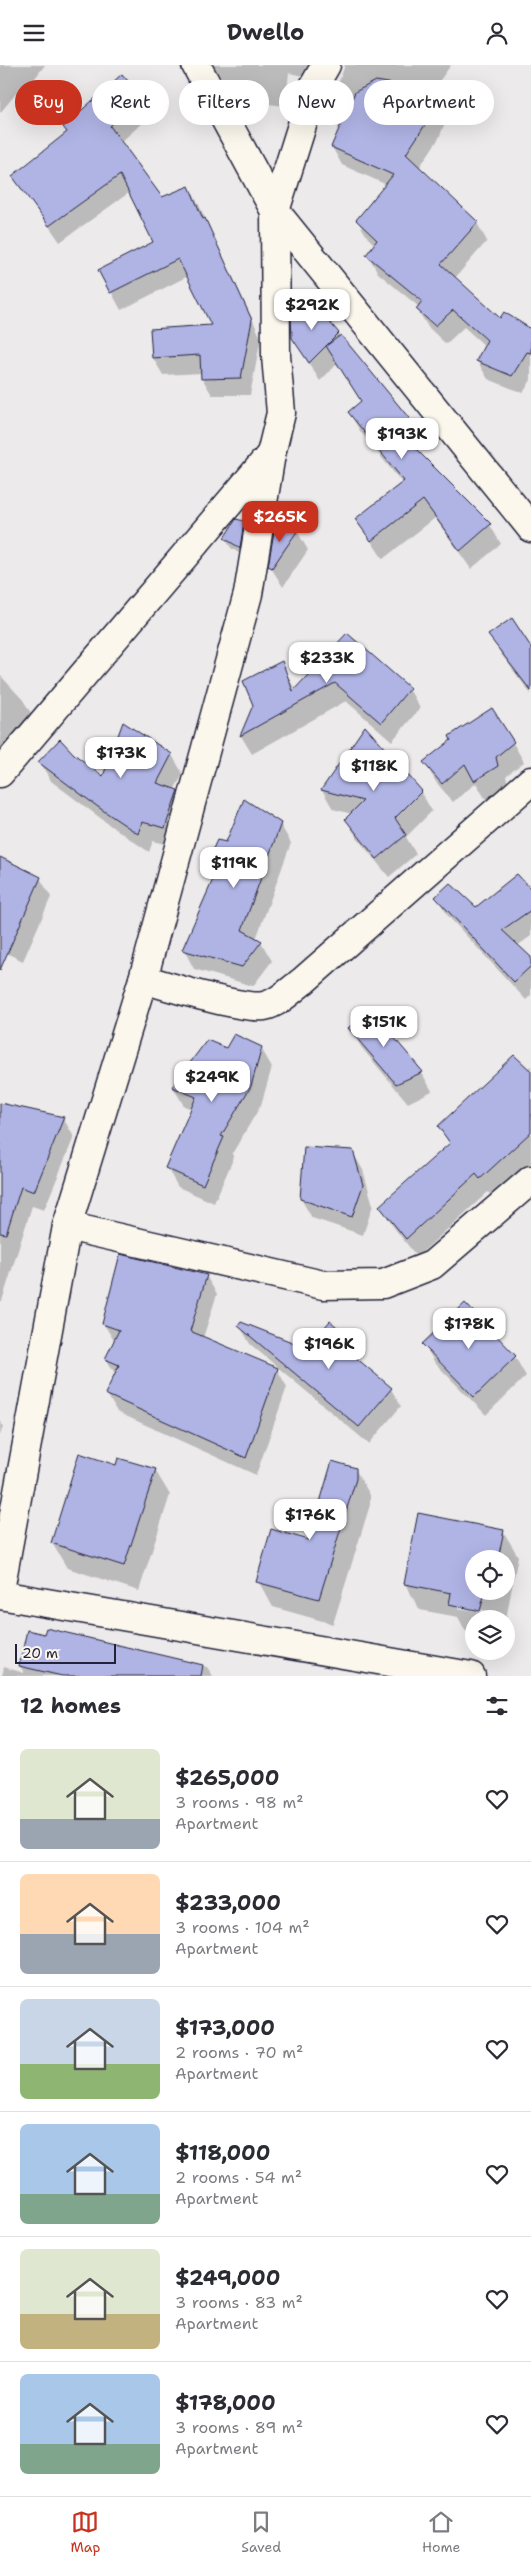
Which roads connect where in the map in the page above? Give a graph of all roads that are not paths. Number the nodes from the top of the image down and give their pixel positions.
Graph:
1 (326, 65) edge
2 (192, 67) edge
3 (275, 211) junction
4 (271, 454) junction
5 (531, 528) edge
6 (0, 773) edge
7 (531, 781) edge
8 (143, 979) junction
9 (531, 1180) edge
10 (68, 1226) junction
11 (0, 1590) edge
12 (0, 1595) edge
13 (471, 1676) edge

1 - 3 street
2 - 3 street
3 - 4 street
3 - 5 street
4 - 6 street
4 - 8 street
7 - 8 street
8 - 10 street
9 - 10 street
10 - 11 street
12 - 13 street

